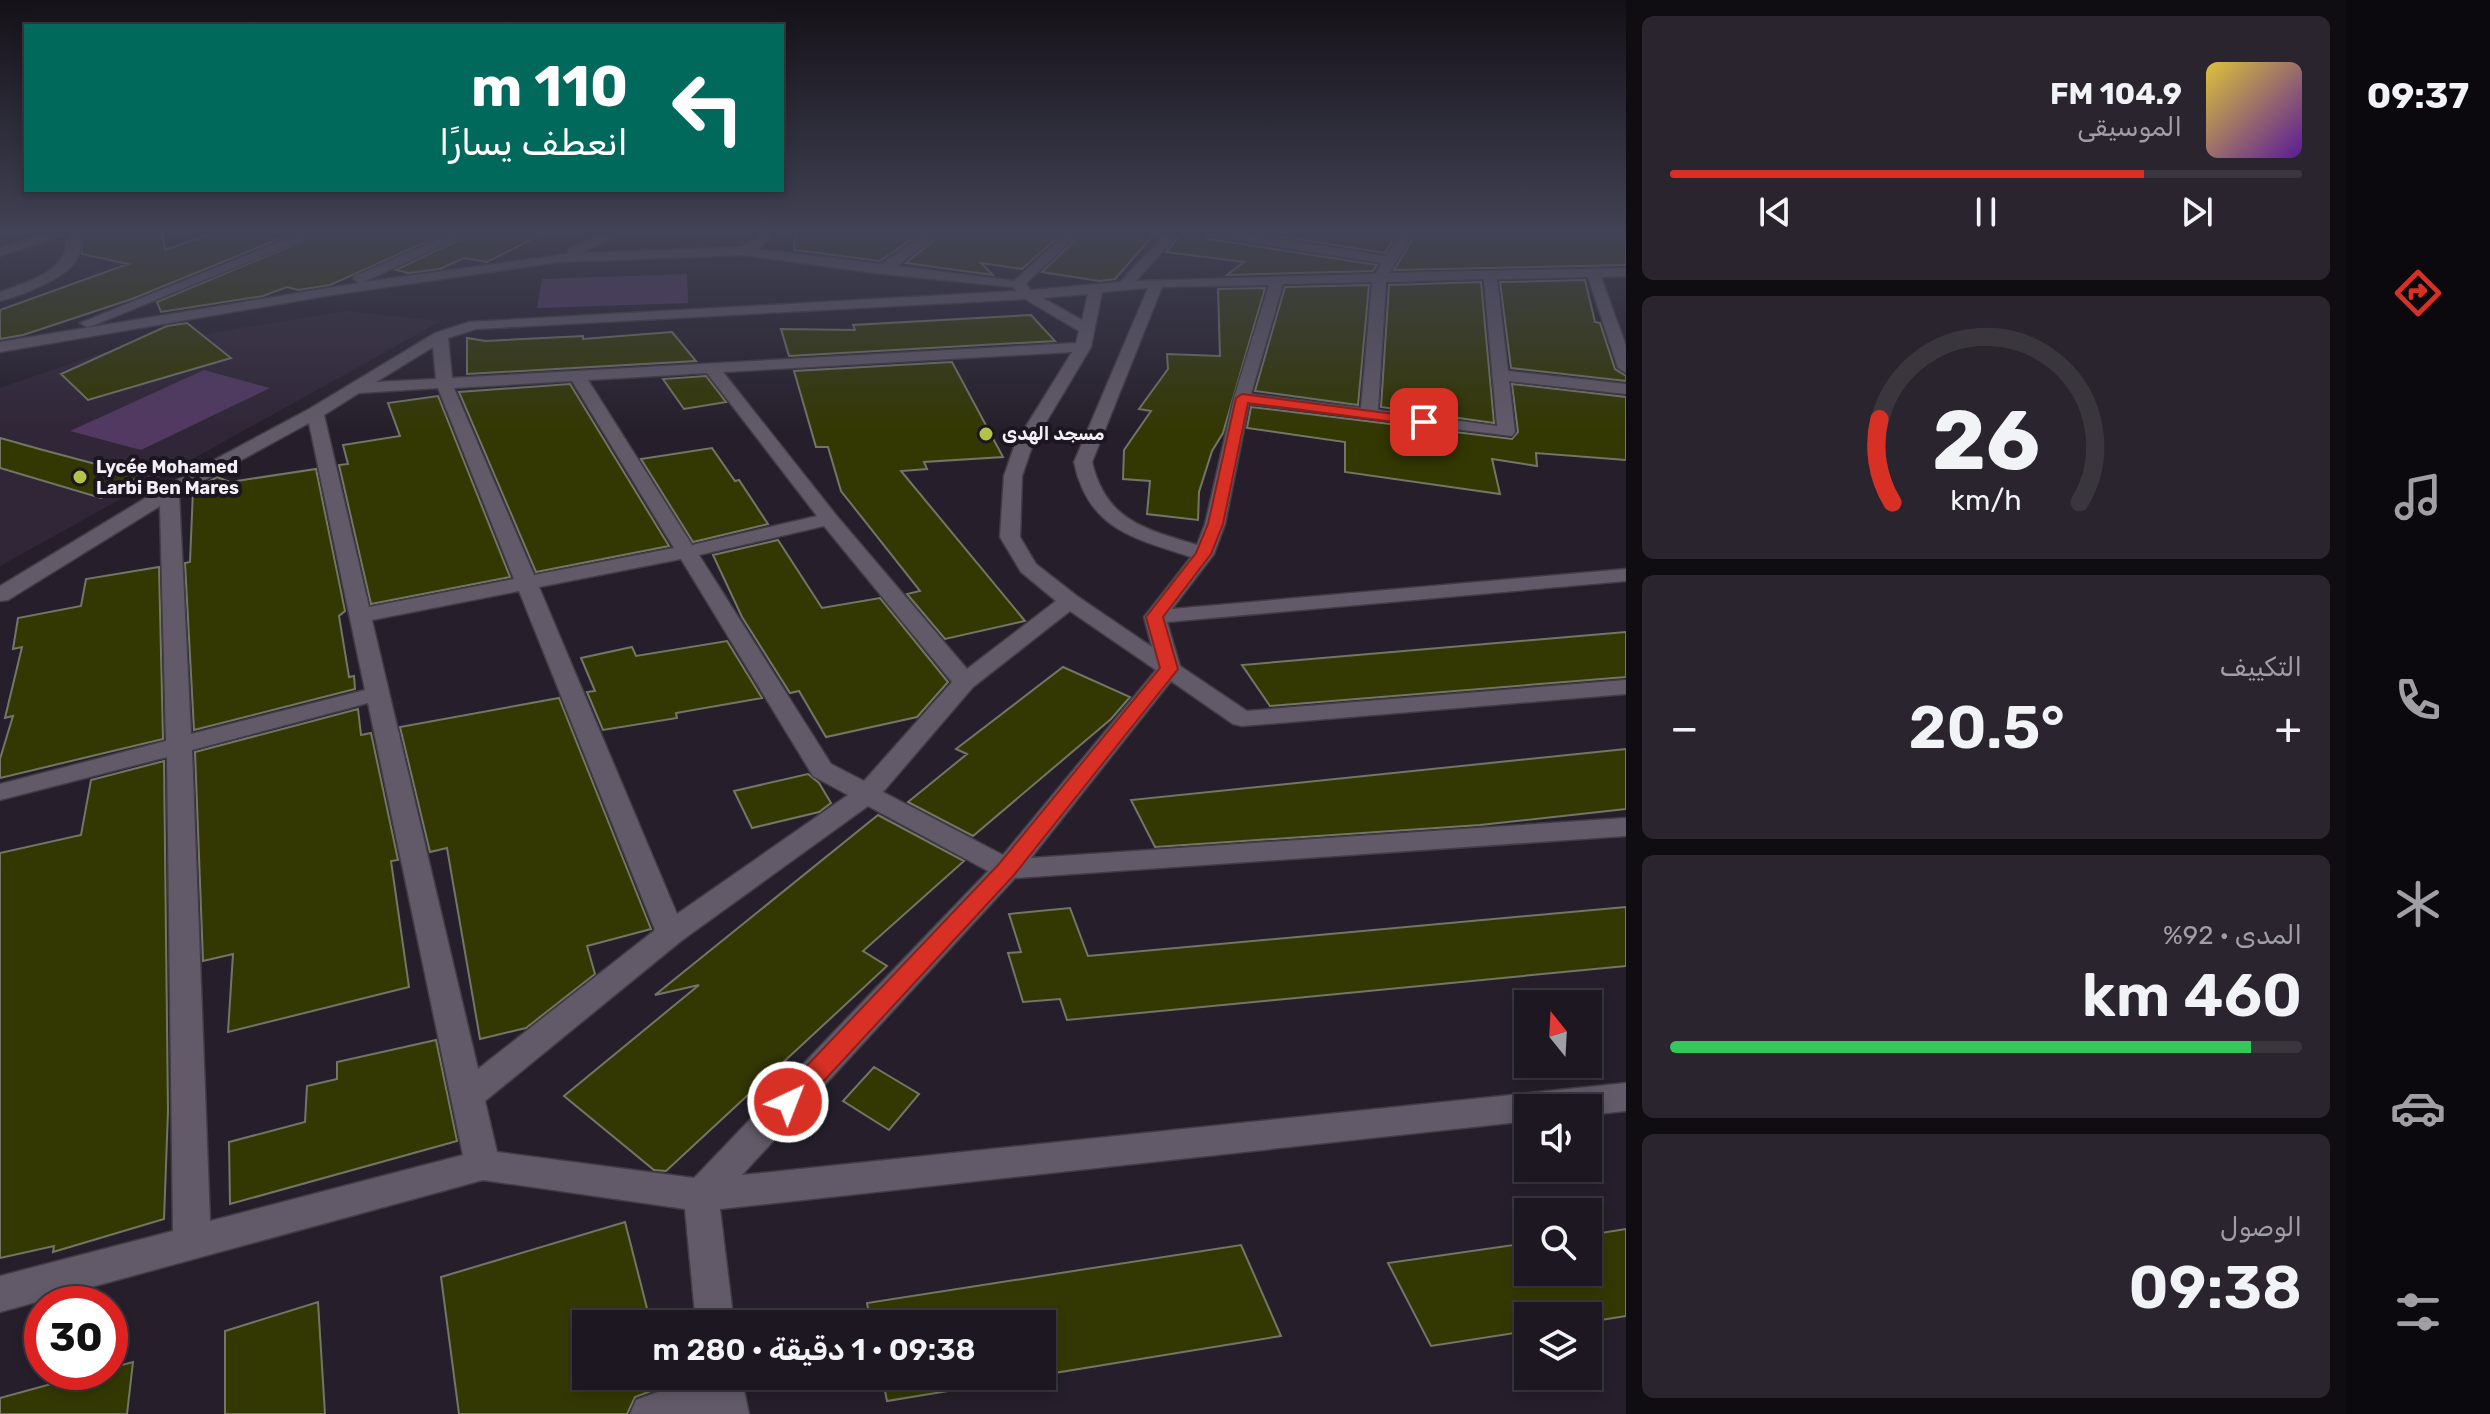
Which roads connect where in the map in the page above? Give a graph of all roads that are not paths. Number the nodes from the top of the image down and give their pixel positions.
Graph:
1 (149, 298) edge
2 (291, 298) edge
3 (897, 298) edge
4 (1033, 298) edge
5 (1094, 298) edge
6 (1151, 298) edge
7 (1272, 298) edge
8 (1378, 298) edge
9 (1493, 298) edge
10 (1602, 298) edge
11 (440, 336) junction
12 (1086, 338) junction
13 (40, 341) junction
14 (0, 347) edge
15 (0, 356) edge
16 (1626, 368) edge
17 (712, 369) junction
18 (1503, 375) junction
19 (577, 376) junction
20 (444, 383) junction
21 (354, 388) junction
22 (1626, 389) edge
23 (1242, 398) junction
24 (315, 413) junction
25 (1369, 415) junction
26 (169, 492) junction
27 (829, 519) junction
28 (686, 552) junction
29 (1204, 554) junction
30 (1626, 575) edge
31 (526, 583) junction
32 (0, 595) edge
33 (1069, 601) junction
34 (362, 615) junction
35 (1155, 617) junction
36 (1169, 669) junction
37 (965, 682) junction
38 (1626, 687) edge
39 (380, 693) junction
40 (179, 745) junction
41 (0, 792) edge
42 (867, 794) junction
43 (1626, 827) edge
44 (1007, 869) junction
45 (671, 933) junction
46 (469, 1095) junction
47 (1626, 1097) edge
48 (483, 1165) junction
49 (701, 1195) junction
50 (192, 1243) junction
51 (0, 1294) edge
52 (713, 1310) edge
53 (724, 1393) edge
54 (650, 1414) edge

1 - 13 street
2 - 13 street
3 - 11 street
4 - 12 street
5 - 12 street
6 - 29 street
7 - 23 street
8 - 25 street
9 - 18 street
10 - 16 street
11 - 20 street
11 - 21 street
12 - 17 street
12 - 33 street
13 - 14 street
13 - 15 street
17 - 19 street
17 - 27 street
18 - 22 street
18 - 25 street
19 - 20 street
19 - 28 street
20 - 21 street
20 - 31 street
21 - 24 street
23 - 25 street
23 - 29 street
24 - 26 street
24 - 34 street
26 - 32 street
26 - 40 street
27 - 28 street
27 - 37 street
28 - 31 street
28 - 42 street
29 - 35 street
30 - 35 street
31 - 34 street
31 - 45 street
33 - 36 street
33 - 37 street
34 - 39 street
35 - 36 street
36 - 38 street
36 - 44 street
37 - 42 street
39 - 40 street
39 - 46 street
40 - 41 street
40 - 50 street
42 - 44 street
42 - 45 street
43 - 44 street
44 - 49 street
45 - 46 street
46 - 48 street
47 - 49 street
48 - 49 street
48 - 50 street
49 - 52 street
50 - 51 street
53 - 54 street

